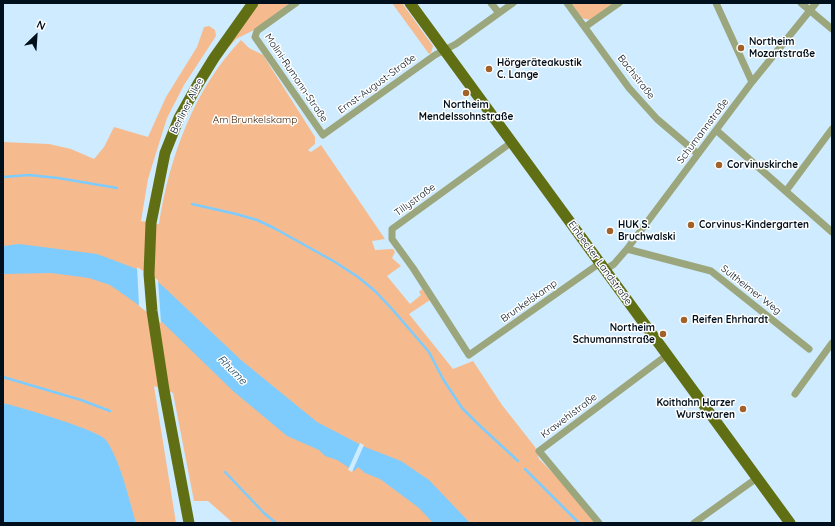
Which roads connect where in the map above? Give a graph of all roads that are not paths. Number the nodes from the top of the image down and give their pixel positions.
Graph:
1 (253, 3) edge
2 (296, 3) edge
3 (410, 3) edge
4 (491, 3) edge
5 (513, 3) edge
6 (567, 3) edge
7 (619, 3) edge
8 (716, 3) edge
9 (801, 3) edge
10 (816, 3) edge
11 (810, 11) junction
12 (499, 13) junction
13 (585, 27) junction
14 (832, 29) edge
15 (445, 50) junction
16 (752, 82) junction
17 (832, 129) edge
18 (716, 130) junction
19 (323, 135) joint
20 (512, 142) junction
21 (698, 154) junction
22 (786, 191) junction
23 (832, 232) edge
24 (627, 249) junction
25 (603, 267) junction
26 (832, 343) edge
27 (809, 349) dead end
28 (469, 355) joint
29 (667, 355) junction
30 (795, 394) dead end
31 (757, 478) junction
32 (189, 523) edge
33 (599, 523) edge
34 (694, 523) edge
35 (790, 523) edge

1 - 32 main road, Berliner Allee
2 - 19 street, Molini-Rumann-Straße
3 - 15 main road, Einbecker Landstraße
4 - 12 street
5 - 12 street, Ernst-August-Straße
6 - 13 street, Bachstraße
7 - 13 street
8 - 16 street
9 - 11 street
10 - 11 street, Schumannstraße
11 - 14 street
11 - 16 street, Schumannstraße
12 - 15 street, Ernst-August-Straße
13 - 21 street, Bachstraße
15 - 19 street, Ernst-August-Straße
15 - 20 main road, Einbecker Landstraße
16 - 18 street, Schumannstraße
17 - 22 street
18 - 21 street, Schumannstraße
18 - 22 street
20 - 25 main road, Einbecker Landstraße
20 - 28 street, Tillystraße
21 - 24 street, Schumannstraße
22 - 23 street
24 - 25 street, Schumannstraße
24 - 27 street, Sultheimer Weg
25 - 28 street, Brunkelskamp
25 - 29 main road, Einbecker Landstraße
26 - 30 street
29 - 31 main road, Einbecker Landstraße
29 - 33 street, Krawehlstraße
31 - 34 street
31 - 35 main road, Einbecker Landstraße

